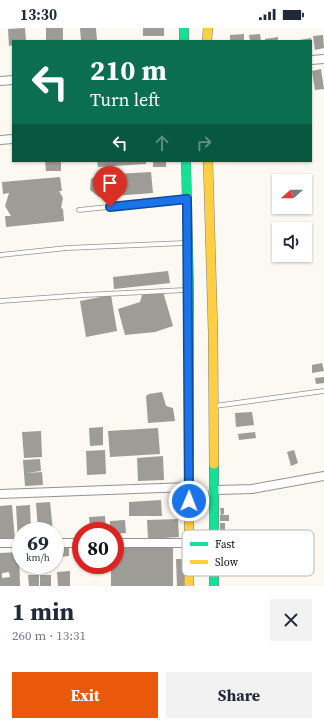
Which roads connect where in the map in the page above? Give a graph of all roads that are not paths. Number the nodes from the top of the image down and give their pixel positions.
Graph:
1 (184, 28) edge
2 (208, 28) edge
3 (184, 40) edge
4 (208, 40) edge
5 (324, 59) edge
6 (312, 60) edge
7 (12, 80) edge
8 (0, 81) edge
9 (12, 139) edge
10 (0, 140) edge
11 (186, 162) edge
12 (208, 162) edge
13 (187, 199) junction
14 (79, 210) dead end
15 (188, 243) junction
16 (0, 255) edge
17 (189, 290) junction
18 (0, 301) edge
19 (324, 391) edge
20 (214, 406) junction
21 (324, 476) edge
22 (189, 487) junction
23 (213, 493) junction
24 (0, 494) edge
25 (188, 530) edge
26 (213, 530) edge
27 (0, 543) edge
28 (12, 543) edge
29 (124, 543) edge
30 (182, 543) edge
31 (189, 576) edge
32 (214, 576) edge
33 (189, 586) edge
34 (214, 586) edge

1 - 3 highway
2 - 4 highway
5 - 6 street
7 - 8 street
9 - 10 street
11 - 13 highway
12 - 20 highway
13 - 14 lane
13 - 15 highway
15 - 16 lane
15 - 17 highway
17 - 18 lane
17 - 22 highway
19 - 20 lane
20 - 23 highway
21 - 23 street
22 - 24 street
22 - 25 highway
23 - 26 highway
27 - 28 street
29 - 30 street
31 - 33 highway
32 - 34 highway

